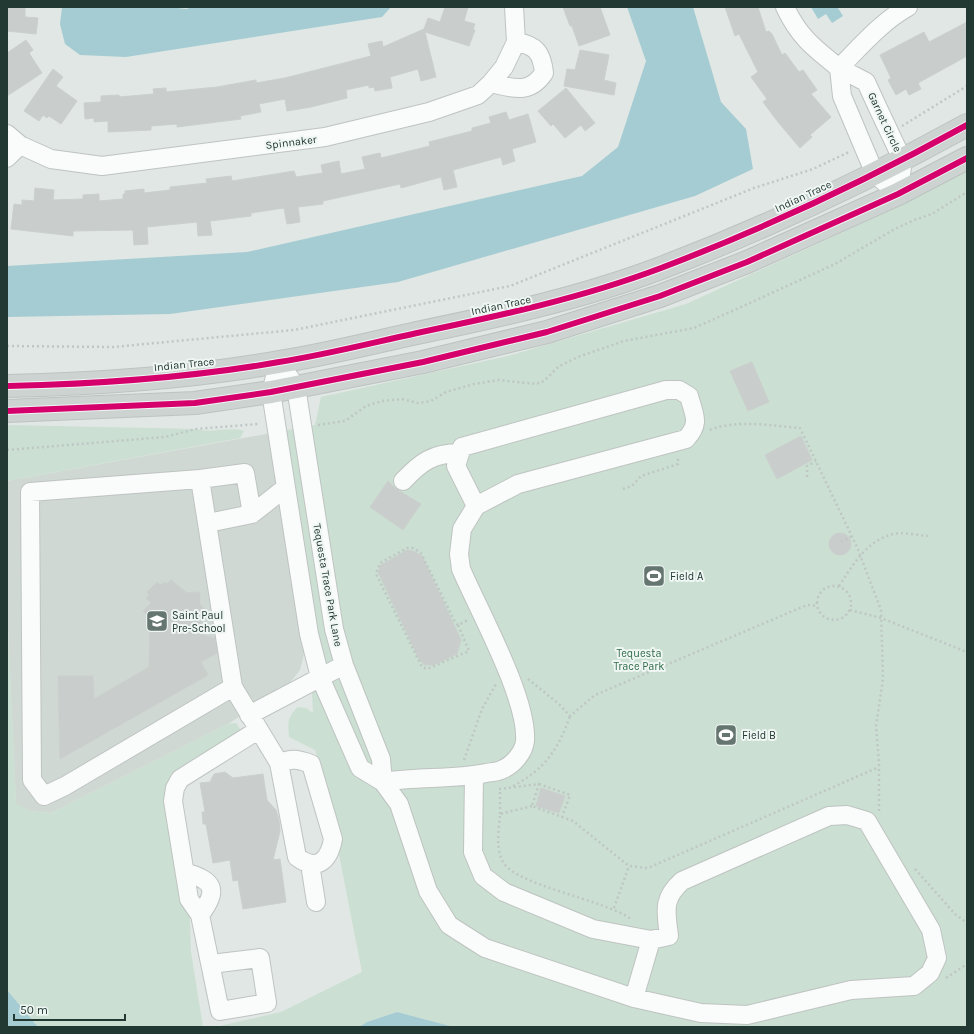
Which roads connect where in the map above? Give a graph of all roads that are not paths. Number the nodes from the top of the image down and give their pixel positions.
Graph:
1 (514, 7) edge
2 (785, 7) edge
3 (908, 7) edge
4 (516, 42) junction
5 (839, 68) junction
6 (491, 83) junction
7 (878, 106) junction
8 (852, 119) junction
9 (967, 125) edge
10 (13, 139) edge
11 (7, 158) edge
12 (967, 158) edge
13 (903, 161) junction
14 (875, 174) junction
15 (898, 194) junction
16 (279, 362) junction
17 (7, 386) edge
18 (296, 387) junction
19 (271, 392) junction
20 (7, 411) edge
21 (460, 453) junction
22 (200, 479) junction
23 (403, 481) dead end
24 (285, 488) junction
25 (476, 506) junction
26 (252, 514) junction
27 (208, 523) junction
28 (344, 666) junction
29 (320, 678) junction
30 (233, 687) junction
31 (254, 722) junction
32 (279, 764) junction
33 (468, 770) junction
34 (383, 782) junction
35 (310, 864) junction
36 (185, 872) junction
37 (316, 902) dead end
38 (200, 915) junction
39 (651, 940) junction
40 (211, 964) dead end
41 (634, 998) junction

1 - 4 street, Spinnaker
2 - 5 street, Garnet Circle
3 - 5 street
4 - 6 street, Spinnaker
4 - 6 street
5 - 7 street, Garnet Circle
5 - 8 street
6 - 10 street, Spinnaker
7 - 8 street
7 - 13 street, Garnet Circle
8 - 14 street
9 - 13 main road, Indian Trace
10 - 11 street
12 - 15 main road
13 - 14 main road, Indian Trace
13 - 15 street, Garnet Circle
14 - 15 street
14 - 16 main road, Indian Trace
15 - 18 main road
16 - 17 main road, Indian Trace
16 - 18 street, Tequesta Trace Park Lane
16 - 19 street
18 - 19 main road
18 - 28 street, Tequesta Trace Park Lane
19 - 20 main road
19 - 24 street
21 - 23 street
21 - 25 street
21 - 25 street
22 - 26 street
22 - 27 street
22 - 30 street
24 - 26 street
24 - 29 street
25 - 33 street
26 - 27 street
27 - 30 street
28 - 29 street
28 - 34 street, Tequesta Trace Park Lane
29 - 31 street
29 - 34 street
30 - 31 street
31 - 32 street
31 - 36 street
32 - 35 street
32 - 35 street
33 - 34 street
33 - 39 street
34 - 41 street
35 - 37 street
36 - 38 street
36 - 38 street
38 - 40 street
39 - 41 street
39 - 41 street

